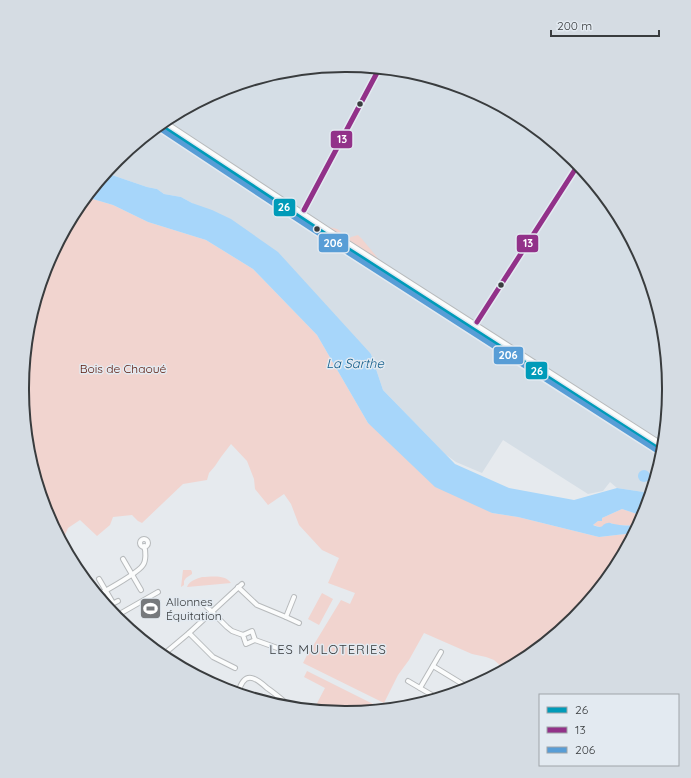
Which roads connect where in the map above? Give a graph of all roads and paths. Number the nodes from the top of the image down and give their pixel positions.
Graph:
1 (376, 74) edge
2 (169, 126) edge
3 (165, 130) edge
4 (574, 171) edge
5 (304, 210) dead end
6 (344, 244) junction
7 (477, 322) dead end
8 (657, 442) edge
9 (656, 448) edge
10 (144, 546) dead end
11 (123, 560) dead end
12 (132, 574) junction
13 (99, 579) dead end
14 (105, 590) junction
15 (141, 590) dead end
16 (103, 592) edge
17 (158, 592) dead end
18 (294, 597) dead end
19 (118, 601) dead end
20 (113, 603) joint
21 (197, 603) dead end
22 (212, 612) junction
23 (122, 613) edge
24 (286, 617) junction
25 (299, 623) dead end
26 (189, 633) junction
27 (243, 635) junction
28 (255, 640) junction
29 (283, 650) dead end
30 (168, 651) edge
31 (441, 652) dead end
32 (433, 666) junction
33 (235, 668) dead end
34 (408, 681) dead end
35 (461, 683) edge
36 (240, 688) edge
37 (420, 688) junction
38 (430, 694) edge
39 (280, 698) edge

1 - 5 street
2 - 6 main road
3 - 6 main road
4 - 7 street
6 - 8 main road
6 - 9 main road
10 - 12 street
11 - 12 street
12 - 14 street
12 - 15 street
13 - 14 street
14 - 16 street
14 - 20 street
17 - 23 street
18 - 24 street
19 - 20 street
21 - 22 street
22 - 24 street
22 - 26 street
22 - 27 street
24 - 25 street
26 - 30 street
26 - 33 street
27 - 28 street
27 - 28 street
28 - 29 street
31 - 32 street
32 - 35 street
32 - 37 street
34 - 37 street
36 - 39 street
37 - 38 street

